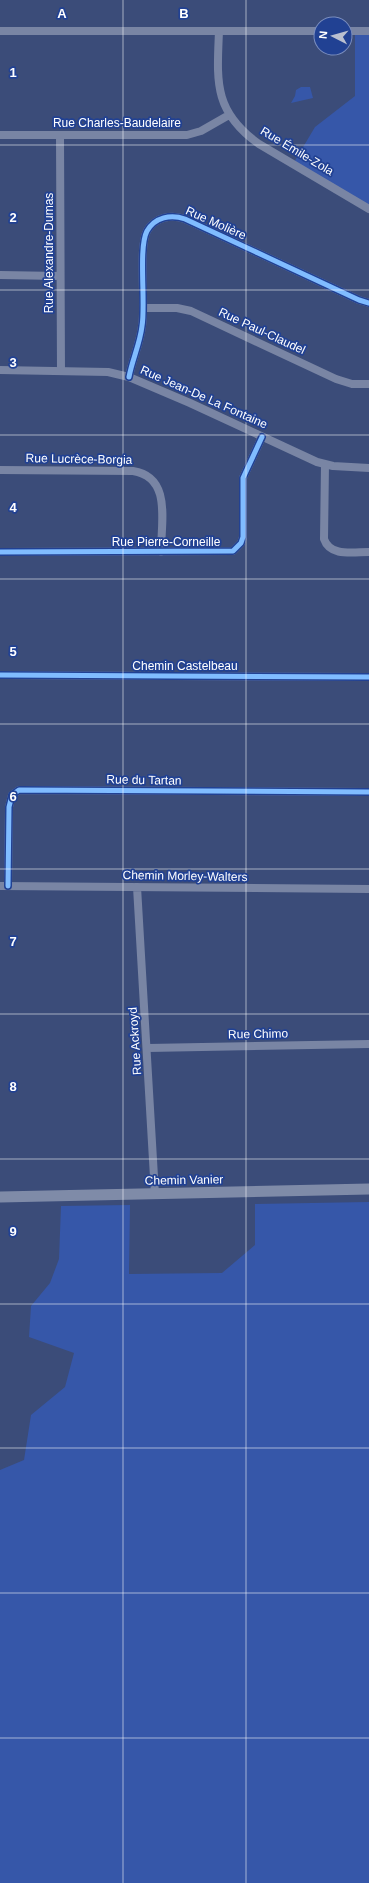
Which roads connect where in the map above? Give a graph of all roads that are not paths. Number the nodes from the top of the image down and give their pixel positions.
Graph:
1 (0, 31) edge
2 (219, 31) junction
3 (313, 31) edge
4 (353, 31) edge
5 (369, 31) edge
6 (229, 115) junction
7 (0, 135) edge
8 (60, 135) junction
9 (369, 209) edge
10 (0, 275) edge
11 (60, 276) junction
12 (369, 303) edge
13 (143, 308) junction
14 (0, 370) edge
15 (61, 371) junction
16 (129, 377) junction
17 (369, 384) edge
18 (262, 437) junction
19 (325, 464) junction
20 (369, 468) edge
21 (0, 470) edge
22 (0, 552) edge
23 (161, 552) junction
24 (369, 552) edge
25 (0, 675) edge
26 (369, 677) edge
27 (369, 792) edge
28 (4, 886) edge
29 (137, 887) junction
30 (369, 889) edge
31 (369, 1044) edge
32 (148, 1048) junction
33 (369, 1189) edge
34 (155, 1194) junction
35 (0, 1197) edge

1 - 2 street
2 - 3 street
2 - 6 street, Rue Émile-Zola
4 - 5 street
6 - 8 street, Rue Charles-Baudelaire
6 - 9 street, Rue Émile-Zola
7 - 8 street, Rue Charles-Baudelaire
8 - 11 street, Rue Alexandre-Dumas
10 - 11 street
11 - 15 street, Rue Alexandre-Dumas
12 - 13 street, Rue Molière
13 - 16 street, Rue Molière
13 - 17 street, Rue Paul-Claudel
14 - 15 street, Rue Jean-De La Fontaine
15 - 16 street, Rue Jean-De La Fontaine
16 - 18 street, Rue Jean-De La Fontaine
18 - 19 street, Rue Jean-De La Fontaine
18 - 23 street, Rue Pierre-Corneille
19 - 20 street, Rue Jean-De La Fontaine
19 - 24 street
21 - 23 street, Rue Lucrèce-Borgia
22 - 23 street, Rue Pierre-Corneille
25 - 26 street, Chemin Castelbeau
27 - 28 street, Rue du Tartan
28 - 29 street, Chemin Morley-Walters
29 - 30 street, Chemin Morley-Walters
29 - 32 street, Rue Ackroyd
31 - 32 street, Rue Chimo
32 - 34 street, Rue Ackroyd
33 - 34 main road, Chemin Vanier
34 - 35 main road, Chemin Vanier

